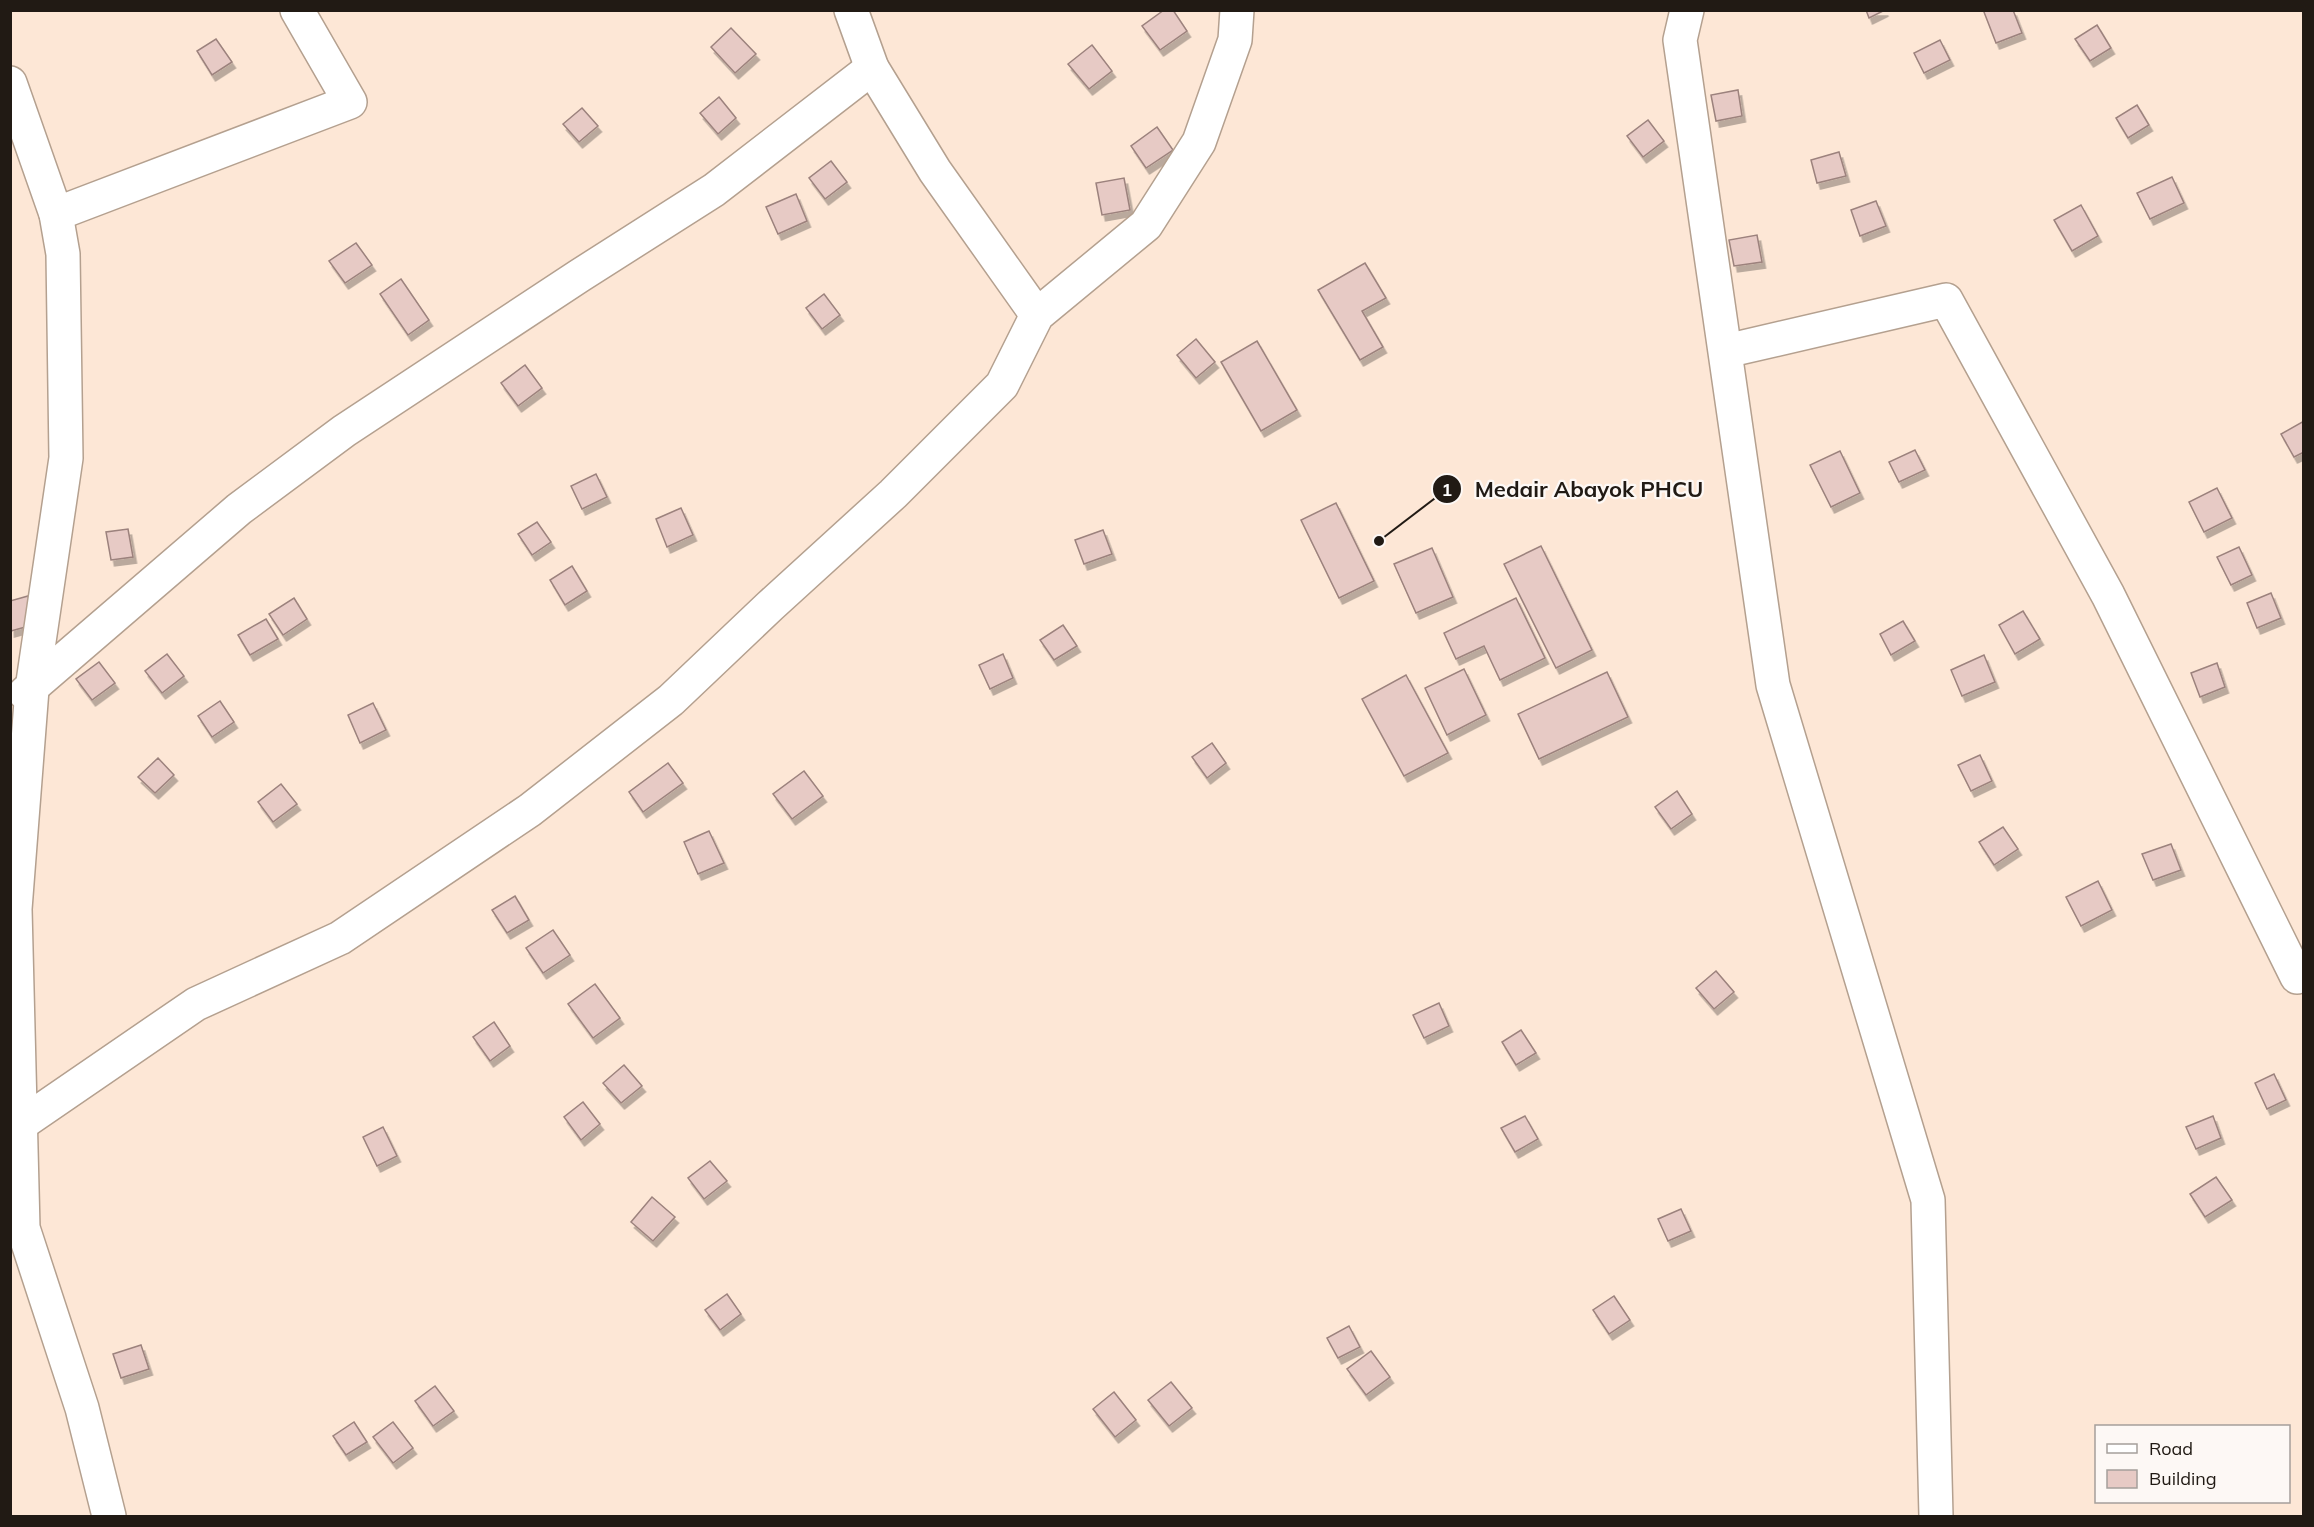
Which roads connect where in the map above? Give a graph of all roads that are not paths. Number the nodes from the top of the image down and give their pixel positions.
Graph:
1 (297, 10) edge
2 (851, 10) edge
3 (1237, 10) edge
4 (1687, 10) edge
5 (872, 68) junction
6 (10, 83) edge
7 (56, 214) junction
8 (1037, 315) junction
9 (1726, 351) junction
10 (21, 696) edge
11 (2304, 974) edge
12 (21, 1124) junction
13 (109, 1516) edge
14 (1936, 1516) edge

1 - 7 street
2 - 5 street
3 - 8 street
4 - 9 street
5 - 8 street
5 - 10 street
6 - 7 street
7 - 10 street
8 - 12 street
9 - 11 street
9 - 14 street
10 - 12 street
12 - 13 street

